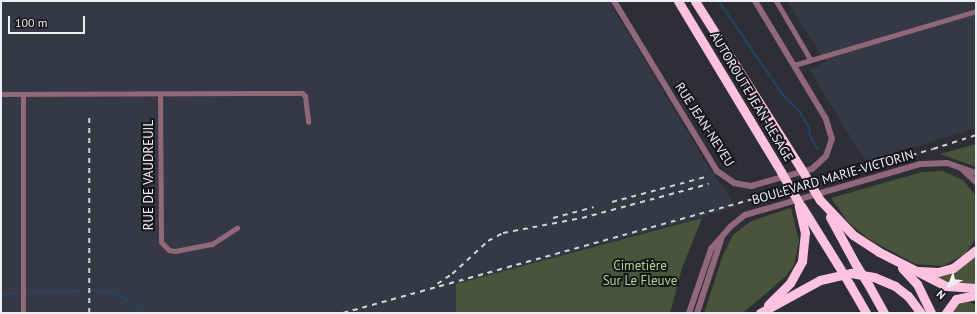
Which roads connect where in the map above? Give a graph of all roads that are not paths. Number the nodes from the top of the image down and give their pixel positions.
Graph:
1 (614, 1) edge
2 (678, 1) edge
3 (695, 1) edge
4 (755, 1) edge
5 (776, 1) edge
6 (976, 11) edge
7 (810, 59) junction
8 (794, 65) junction
9 (1, 94) edge
10 (23, 94) junction
11 (160, 95) junction
12 (308, 122) dead end
13 (959, 167) junction
14 (976, 173) edge
15 (976, 182) edge
16 (820, 200) junction
17 (799, 203) junction
18 (237, 228) dead end
19 (722, 236) junction
20 (976, 250) edge
21 (885, 255) junction
22 (915, 271) junction
23 (976, 294) edge
24 (23, 313) edge
25 (689, 313) edge
26 (698, 313) edge
27 (760, 313) edge
28 (866, 313) edge
29 (884, 313) edge
30 (921, 313) edge
31 (931, 313) edge
32 (946, 313) edge

1 - 8 street, RUE JEAN-NEVEU
2 - 17 highway, AUTOROUTE JEAN-LESAGE, bridge
3 - 16 highway, AUTOROUTE JEAN-LESAGE, bridge
4 - 8 street, RUE JEAN-NEVEU
5 - 7 street
6 - 7 street
7 - 8 street
9 - 10 street
10 - 11 street
10 - 24 street
11 - 12 street
11 - 18 street, RUE DE VAUDREUIL
13 - 14 street, BOULEVARD MARIE-VICTORIN
13 - 15 street, BOULEVARD MARIE-VICTORIN
13 - 19 street, BOULEVARD MARIE-VICTORIN
16 - 21 highway
16 - 29 highway, bridge
17 - 27 highway
17 - 28 highway, AUTOROUTE JEAN-LESAGE, bridge
19 - 25 street, BOULEVARD MARIE-VICTORIN
19 - 26 street, BOULEVARD MARIE-VICTORIN
20 - 22 highway
21 - 22 highway
21 - 31 highway
22 - 23 highway
23 - 32 highway
27 - 30 highway

